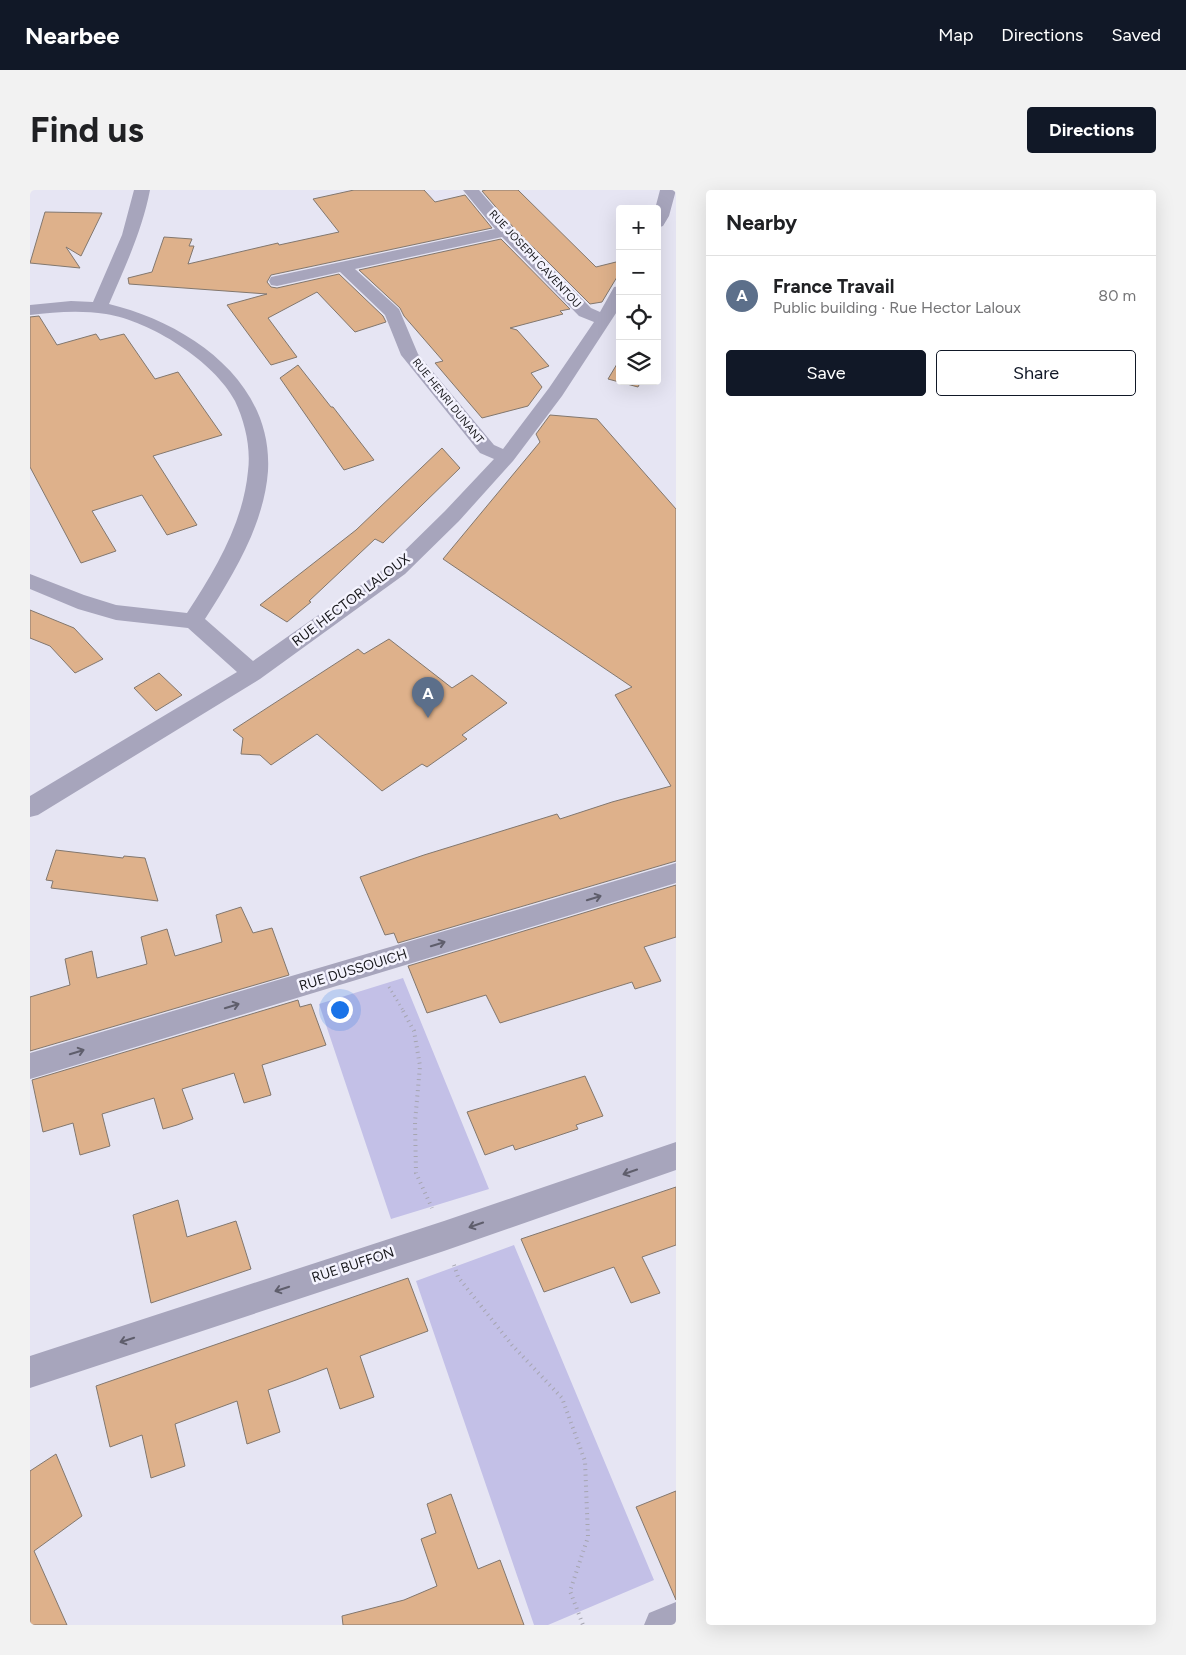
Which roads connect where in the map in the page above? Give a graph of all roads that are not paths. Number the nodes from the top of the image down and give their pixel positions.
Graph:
1 (142, 190) edge
2 (471, 190) edge
3 (668, 190) edge
4 (661, 216) edge
5 (506, 231) junction
6 (344, 267) junction
7 (276, 281) dead end
8 (618, 295) edge
9 (99, 307) junction
10 (30, 310) edge
11 (604, 320) junction
12 (506, 458) junction
13 (30, 581) edge
14 (193, 621) junction
15 (252, 673) junction
16 (30, 808) edge
17 (676, 873) edge
18 (30, 1066) edge
19 (676, 1156) edge
20 (30, 1372) edge
21 (676, 1619) edge
22 (661, 1625) edge

1 - 9 street
2 - 5 street, RUE JOSEPH CAVENTOU
3 - 4 street
5 - 6 street
5 - 11 street, RUE JOSEPH CAVENTOU
6 - 7 street
6 - 12 street, RUE HENRI DUNANT
8 - 11 street, RUE HECTOR LALOUX
9 - 10 street
9 - 14 street
11 - 12 street, RUE HECTOR LALOUX
12 - 15 street, RUE HECTOR LALOUX
13 - 14 street
14 - 15 street
15 - 16 street, RUE HECTOR LALOUX
18 -> 17 street, RUE DUSSOUICH
19 -> 20 street, RUE BUFFON
21 - 22 street

